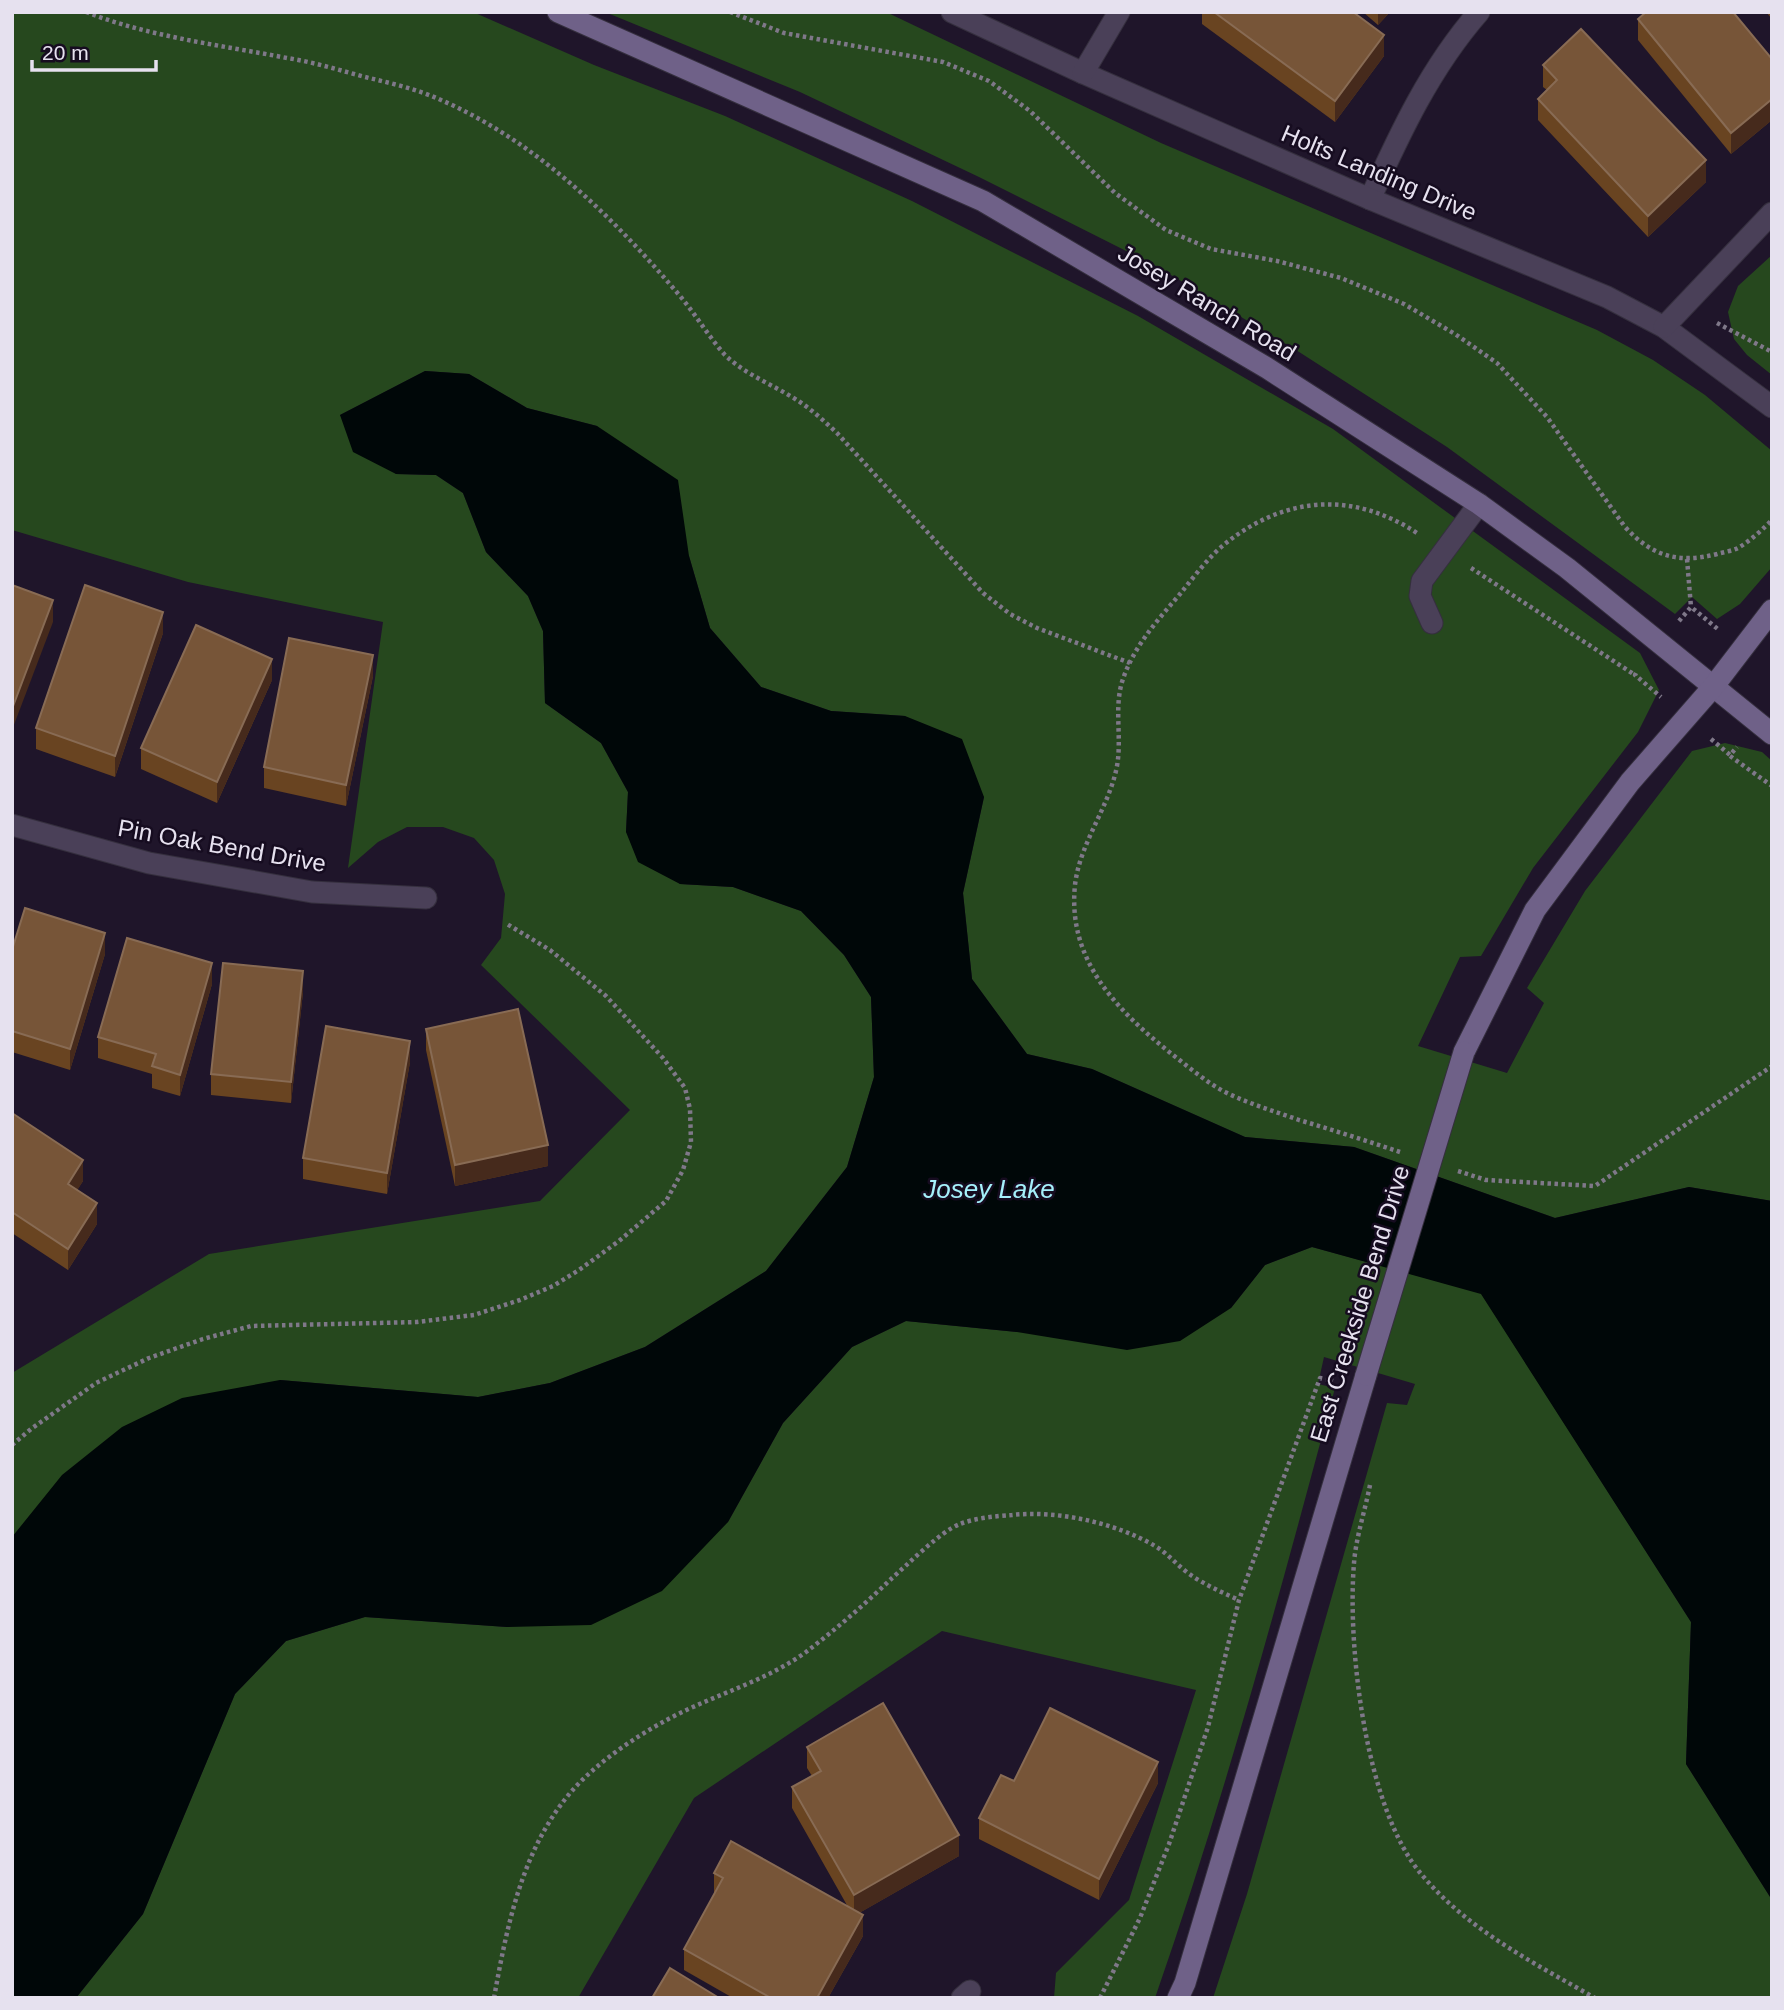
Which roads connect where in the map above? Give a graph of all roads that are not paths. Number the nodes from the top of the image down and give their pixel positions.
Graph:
1 (558, 12) edge
2 (952, 12) edge
3 (1119, 12) edge
4 (1479, 12) edge
5 (1083, 74) junction
6 (1370, 199) junction
7 (1772, 213) edge
8 (1664, 327) junction
9 (1772, 407) edge
10 (1479, 505) junction
11 (1772, 610) edge
12 (1432, 623) dead end
13 (1713, 687) junction
14 (1772, 734) edge
15 (12, 825) edge
16 (426, 898) dead end
17 (1178, 1998) edge

1 - 10 street, Josey Ranch Road
2 - 5 street, Holts Landing Drive
3 - 5 street
4 - 6 street
5 - 6 street, Holts Landing Drive
6 - 8 street, Holts Landing Drive
7 - 8 street
8 - 9 street, Holts Landing Drive
10 - 12 street
10 - 13 street, Josey Ranch Road
11 - 13 street, East Creekside Bend Drive
13 - 14 street, Josey Ranch Road
13 - 17 street, East Creekside Bend Drive, bridge
15 - 16 street, Pin Oak Bend Drive

